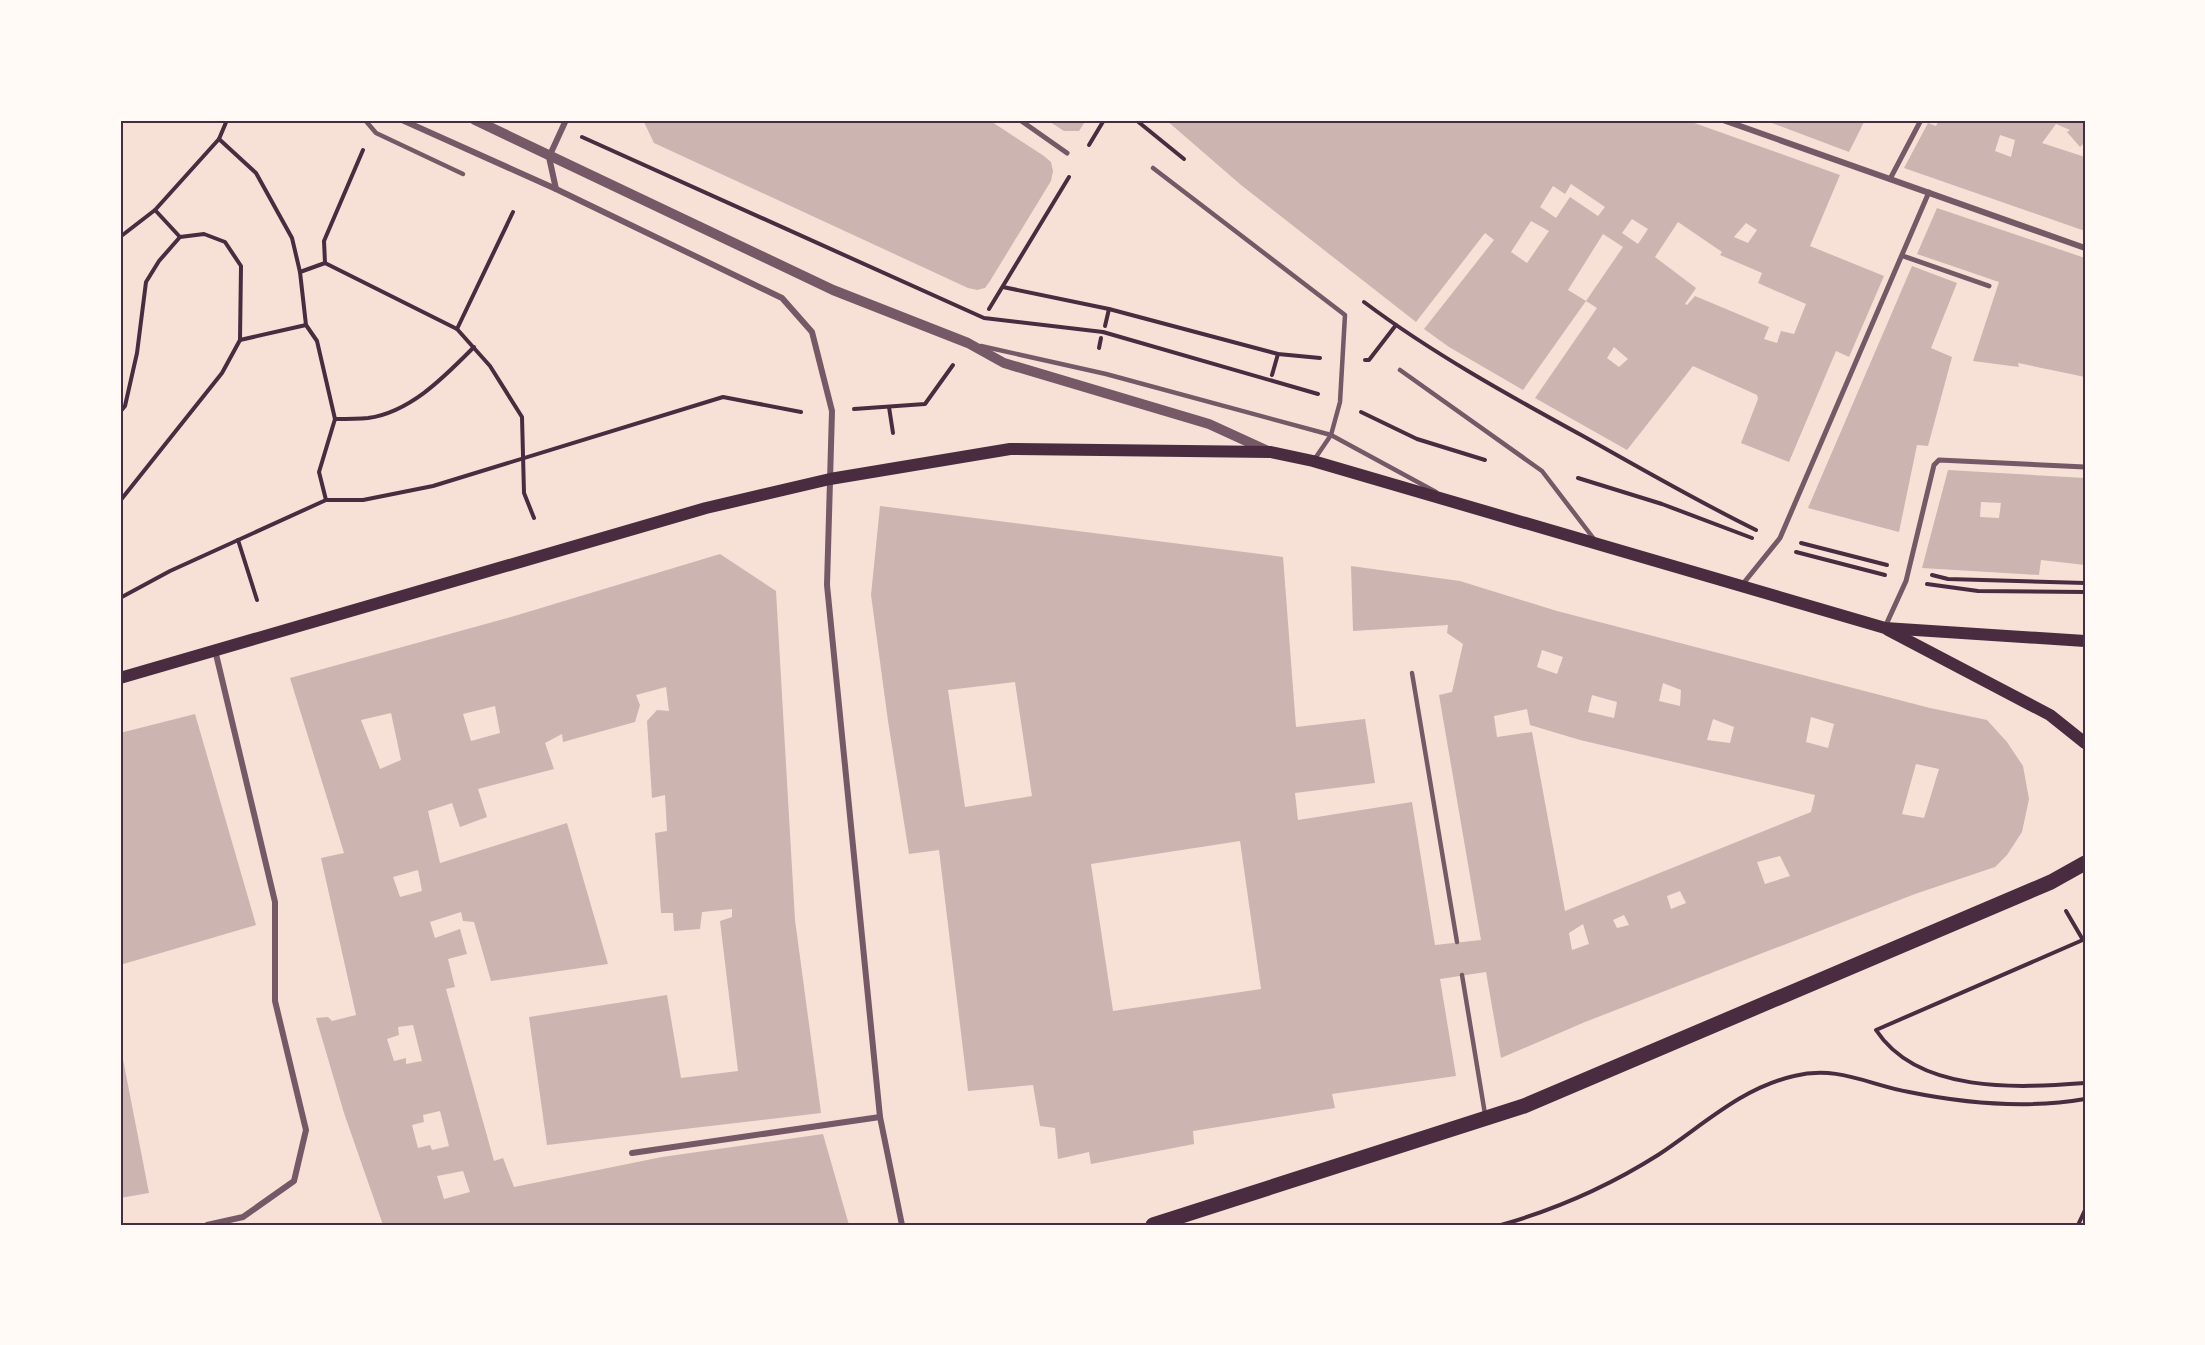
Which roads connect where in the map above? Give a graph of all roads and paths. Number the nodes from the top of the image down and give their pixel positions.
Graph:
1 (227, 120) edge
2 (365, 120) edge
3 (402, 120) edge
4 (475, 120) edge
5 (566, 120) edge
6 (1020, 120) edge
7 (1104, 120) edge
8 (1136, 120) edge
9 (1723, 120) edge
10 (1921, 120) edge
11 (219, 139) junction
12 (365, 146) dead end
13 (1084, 152) dead end
14 (1067, 153) dead end
15 (549, 157) junction
16 (1189, 163) dead end
17 (1153, 168) dead end
18 (1072, 171) dead end
19 (463, 174) dead end
20 (1890, 179) junction
21 (556, 189) junction
22 (1929, 192) junction
23 (156, 210) junction
24 (513, 212) dead end
25 (120, 237) edge
26 (180, 237) junction
27 (2085, 248) edge
28 (1903, 256) junction
29 (325, 263) junction
30 (300, 272) junction
31 (1989, 286) dead end
32 (1002, 287) junction
33 (1357, 297) dead end
34 (989, 309) dead end
35 (1109, 309) junction
36 (1396, 325) junction
37 (306, 326) junction
38 (1105, 326) dead end
39 (457, 329) junction
40 (240, 340) junction
41 (968, 344) junction
42 (474, 347) junction
43 (1278, 354) junction
44 (1323, 358) dead end
45 (956, 360) dead end
46 (1361, 360) dead end
47 (1400, 370) dead end
48 (1272, 375) dead end
49 (889, 407) junction
50 (853, 409) dead end
51 (120, 412) edge
52 (801, 412) dead end
53 (335, 419) junction
54 (893, 432) dead end
55 (1331, 435) junction
56 (1271, 452) junction
57 (522, 459) junction
58 (1313, 461) junction
59 (2085, 467) edge
60 (830, 478) junction
61 (326, 500) junction
62 (120, 501) edge
63 (1465, 508) junction
64 (534, 518) dead end
65 (1780, 538) junction
66 (238, 540) junction
67 (1600, 546) junction
68 (1908, 570) junction
69 (2085, 583) edge
70 (1740, 588) junction
71 (120, 598) edge
72 (257, 600) dead end
73 (1885, 628) junction
74 (2085, 641) edge
75 (215, 650) junction
76 (1412, 673) dead end
77 (120, 678) edge
78 (2085, 744) edge
79 (2085, 863) edge
80 (2067, 911) dead end
81 (2084, 939) edge
82 (1457, 942) dead end
83 (1462, 975) dead end
84 (2085, 1083) edge
85 (2085, 1099) edge
86 (880, 1117) junction
87 (1486, 1120) junction
88 (632, 1153) dead end
89 (2085, 1210) edge
90 (207, 1225) edge
91 (902, 1225) edge
92 (1153, 1225) edge
93 (1501, 1225) edge
94 (2078, 1225) edge

1 - 11 path
2 - 19 lane
3 - 21 street
4 - 15 street
5 - 15 street
6 - 14 street
7 - 13 path
8 - 16 path
9 - 20 street
10 - 20 street
11 - 23 path
11 - 30 path
12 - 29 path
15 - 21 street
15 - 41 street
17 - 55 lane
18 - 32 path
20 - 22 street
21 - 60 street
22 - 27 street
22 - 28 street
23 - 25 path
23 - 26 path
24 - 39 path
26 - 40 path
26 - 51 path
28 - 31 street
28 - 65 street
29 - 30 path
29 - 39 path
30 - 37 path
32 - 34 path
32 - 35 path
33 - 36 path
35 - 38 path
35 - 43 path
36 - 46 path
36 - 65 path
37 - 40 path
37 - 53 path
39 - 42 path
40 - 62 path
41 - 55 lane
41 - 56 street
42 - 53 path
42 - 57 path
43 - 44 path
43 - 48 path
45 - 49 path
47 - 67 lane
49 - 50 path
49 - 54 path
52 - 57 path
53 - 61 path
55 - 58 lane
55 - 63 lane
56 - 58 main road
56 - 60 main road
57 - 61 path
57 - 64 path
58 - 63 main road
59 - 68 street
60 - 75 main road
60 - 86 street
61 - 66 path
63 - 67 main road
65 - 68 path
65 - 70 street
66 - 71 path
66 - 72 path
67 - 70 main road
68 - 69 path
68 - 73 street
70 - 73 main road
73 - 74 main road
73 - 78 main road
75 - 77 main road
75 - 90 street
76 - 82 lane
79 - 87 main road
80 - 81 path
81 - 84 path
83 - 87 lane
85 - 93 path
86 - 88 street
86 - 91 street
87 - 92 main road
89 - 94 path

